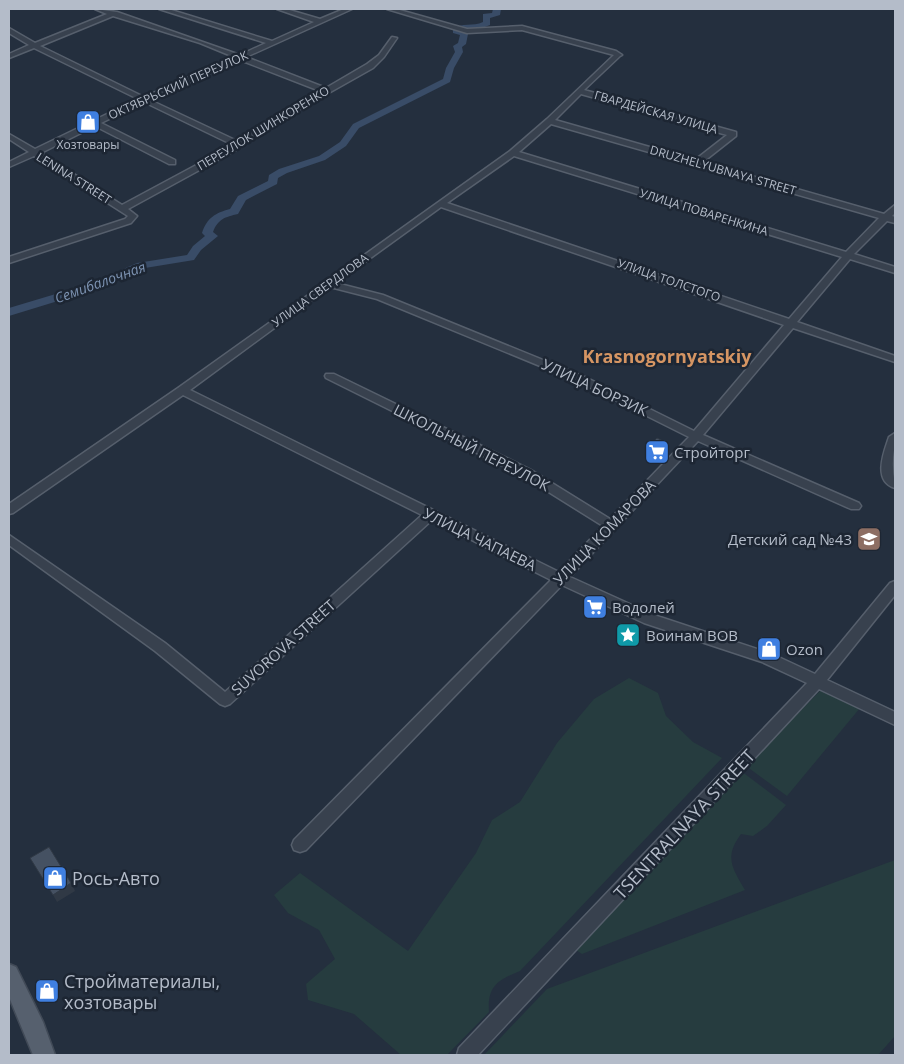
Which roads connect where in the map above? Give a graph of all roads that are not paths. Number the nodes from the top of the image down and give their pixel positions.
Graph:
1 (98, 9) edge
2 (124, 9) edge
3 (162, 9) edge
4 (280, 9) edge
5 (349, 9) edge
6 (390, 9) edge
7 (113, 14) junction
8 (321, 22) junction
9 (9, 30) edge
10 (394, 38) dead end
11 (272, 43) junction
12 (32, 45) junction
13 (9, 56) edge
14 (239, 57) junction
15 (326, 91) junction
16 (579, 91) junction
17 (143, 100) junction
18 (550, 121) junction
19 (95, 123) junction
20 (9, 136) edge
21 (235, 143) junction
22 (33, 152) junction
23 (513, 153) junction
24 (172, 162) dead end
25 (697, 162) junction
26 (9, 165) edge
27 (442, 204) junction
28 (122, 208) junction
29 (895, 208) edge
30 (890, 219) edge
31 (849, 256) junction
32 (9, 260) edge
33 (895, 270) edge
34 (328, 284) junction
35 (792, 323) junction
36 (895, 358) edge
37 (330, 376) dead end
38 (182, 390) junction
39 (696, 436) junction
40 (895, 437) edge
41 (895, 484) edge
42 (855, 506) dead end
43 (9, 510) edge
44 (430, 515) junction
45 (611, 525) junction
46 (9, 539) edge
47 (560, 579) junction
48 (895, 586) edge
49 (817, 682) junction
50 (895, 719) edge
51 (300, 845) dead end
52 (9, 974) edge
53 (35, 1030) junction
54 (44, 1055) edge
55 (54, 1055) edge
56 (466, 1055) edge

1 - 7 street
2 - 7 street
3 - 11 street
4 - 8 street
5 - 8 street, ОКТЯБРЬСКИЙ ПЕРЕУЛОК
6 - 16 street, УЛИЦА СВЕРДЛОВА
7 - 12 street
7 - 14 street
8 - 11 street, ОКТЯБРЬСКИЙ ПЕРЕУЛОК
9 - 12 street
10 - 15 street, ПЕРЕУЛОК ШИНКОРЕНКО
11 - 14 street, ОКТЯБРЬСКИЙ ПЕРЕУЛОК
12 - 13 street
12 - 17 street
14 - 15 street
14 - 17 street, ОКТЯБРЬСКИЙ ПЕРЕУЛОК
15 - 21 street, ПЕРЕУЛОК ШИНКОРЕНКО
16 - 18 street, УЛИЦА СВЕРДЛОВА
16 - 25 street, ГВАРДЕЙСКАЯ УЛИЦА
17 - 19 street, ОКТЯБРЬСКИЙ ПЕРЕУЛОК
17 - 21 street
18 - 23 street, УЛИЦА СВЕРДЛОВА
18 - 25 street, DRUZHELYUBNAYA STREET
19 - 22 street, ОКТЯБРЬСКИЙ ПЕРЕУЛОК
19 - 24 street
20 - 22 street, LENINA STREET
21 - 28 street, ПЕРЕУЛОК ШИНКОРЕНКО
22 - 26 street, ОКТЯБРЬСКИЙ ПЕРЕУЛОК
22 - 28 street, LENINA STREET
23 - 27 street, УЛИЦА СВЕРДЛОВА
23 - 31 street, УЛИЦА ПОВАРЕНКИНА
25 - 30 street, DRUZHELYUBNAYA STREET
27 - 34 street, УЛИЦА СВЕРДЛОВА
27 - 35 street, УЛИЦА ТОЛСТОГО
28 - 32 street, LENINA STREET
29 - 30 street, УЛИЦА КОМАРОВА
30 - 31 street, УЛИЦА КОМАРОВА
31 - 33 street, УЛИЦА ПОВАРЕНКИНА
31 - 35 street, УЛИЦА КОМАРОВА
34 - 38 street, УЛИЦА СВЕРДЛОВА
34 - 39 street, УЛИЦА БОРЗИК
35 - 36 street, УЛИЦА ТОЛСТОГО
35 - 39 street, УЛИЦА КОМАРОВА
37 - 45 street, ШКОЛЬНЫЙ ПЕРЕУЛОК
38 - 43 street, УЛИЦА СВЕРДЛОВА
38 - 44 street, УЛИЦА ЧАПАЕВА
39 - 42 street, УЛИЦА БОРЗИК
39 - 45 street, УЛИЦА КОМАРОВА
40 - 41 street
44 - 46 street, SUVOROVA STREET
44 - 47 street, УЛИЦА ЧАПАЕВА
45 - 47 street, УЛИЦА КОМАРОВА
47 - 49 street, УЛИЦА ЧАПАЕВА
47 - 51 street, УЛИЦА КОМАРОВА
48 - 49 street, TSENTRALNAYA STREET
49 - 50 street, УЛИЦА ЧАПАЕВА
49 - 56 street, TSENTRALNAYA STREET
52 - 53 main road
53 - 54 main road
53 - 55 main road

